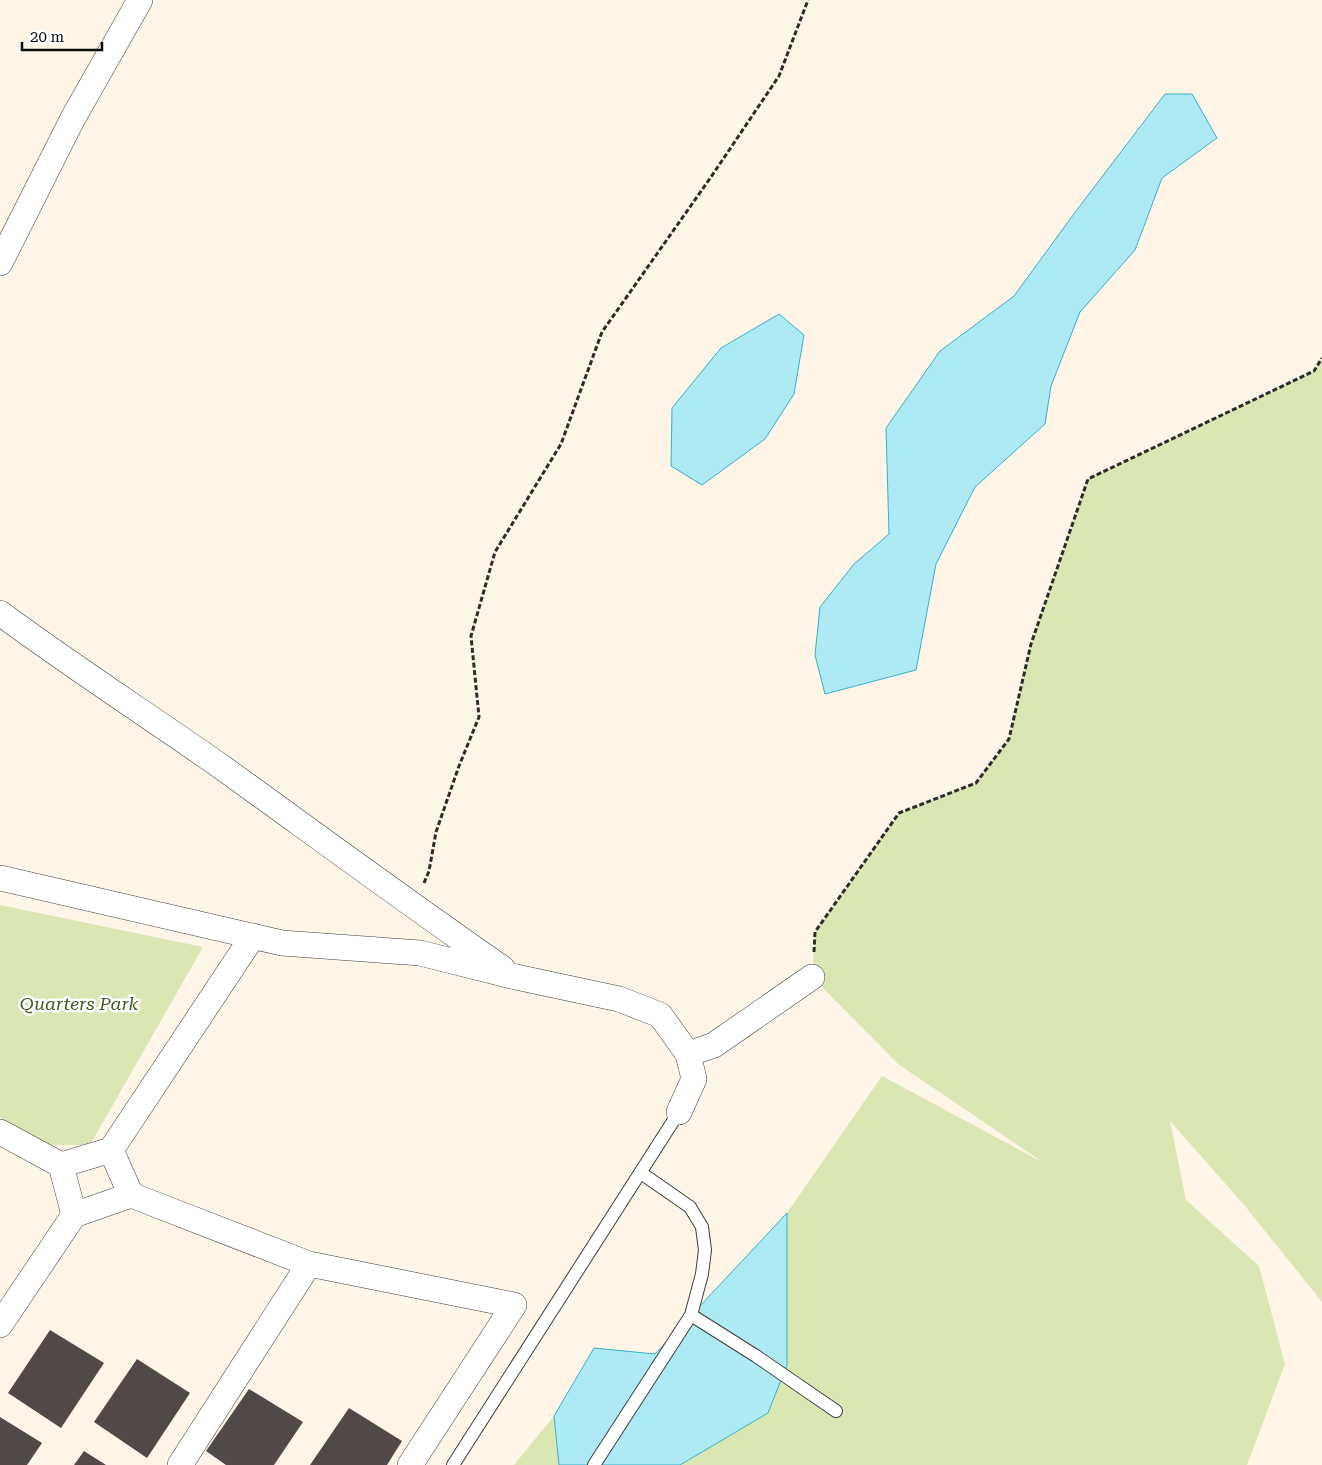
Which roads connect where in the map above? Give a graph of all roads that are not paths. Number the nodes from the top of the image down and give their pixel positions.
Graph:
1 (140, 0) edge
2 (4, 248) edge
3 (0, 613) edge
4 (0, 878) edge
5 (253, 936) junction
6 (516, 977) junction
7 (812, 977) road end
8 (688, 1054) junction
9 (680, 1112) joint
10 (0, 1132) edge
11 (111, 1150) junction
12 (61, 1165) junction
13 (641, 1173) junction
14 (131, 1195) junction
15 (74, 1215) junction
16 (309, 1264) junction
17 (691, 1316) junction
18 (0, 1325) edge
19 (836, 1411) dead end
20 (180, 1465) edge
21 (410, 1465) edge
22 (453, 1465) edge
23 (594, 1465) edge

1 - 2 street
3 - 6 street
4 - 5 street
5 - 6 street
5 - 11 street
6 - 8 street
7 - 8 street
8 - 9 street
9 - 13 lane
10 - 12 street
11 - 12 street
11 - 14 street
12 - 15 street
13 - 17 lane
13 - 22 lane
14 - 15 street
14 - 16 street
15 - 18 street
16 - 20 street
16 - 21 street
17 - 19 lane
17 - 23 lane

